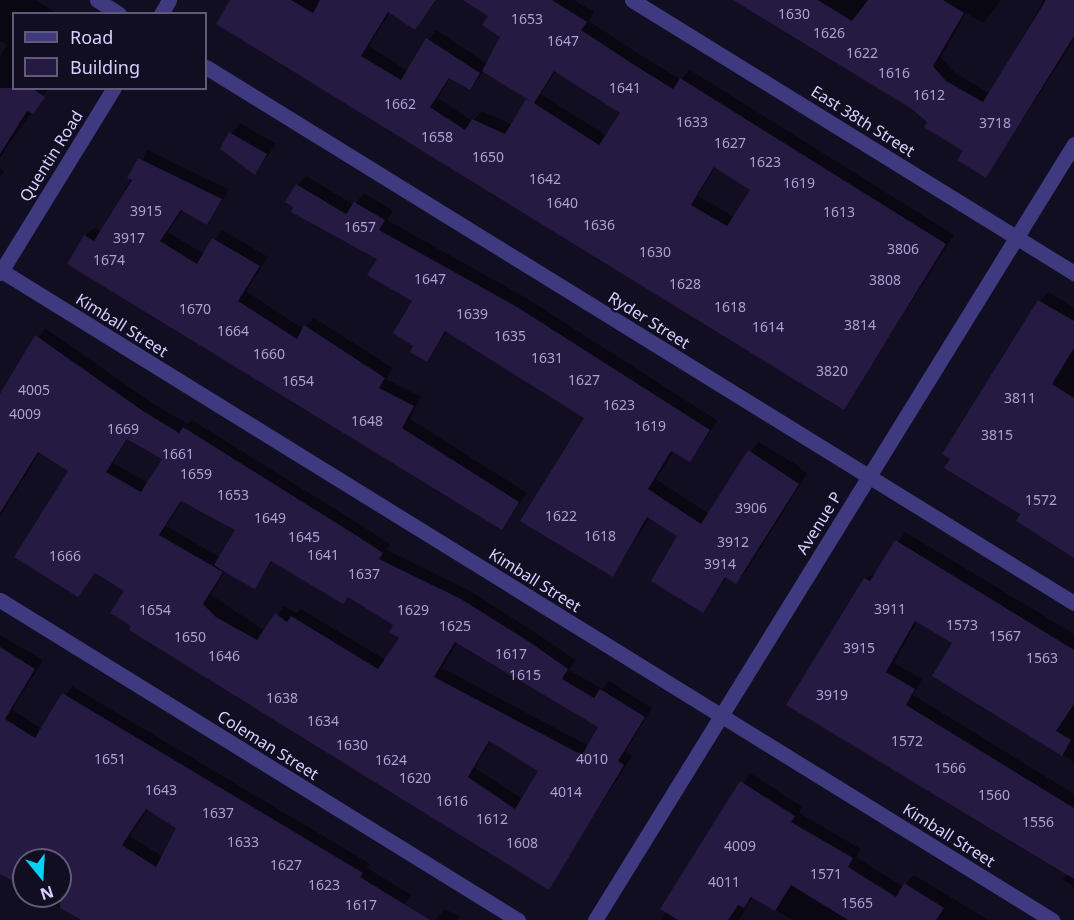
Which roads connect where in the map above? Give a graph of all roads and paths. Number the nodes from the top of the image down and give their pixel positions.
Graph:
1 (97, 0) edge
2 (632, 0) edge
3 (116, 12) edge
4 (207, 68) edge
5 (113, 90) edge
6 (1074, 144) edge
7 (1016, 237) junction
8 (0, 271) edge
9 (1074, 273) edge
10 (869, 476) junction
11 (0, 600) edge
12 (1074, 603) edge
13 (721, 716) junction
14 (518, 920) edge
15 (595, 920) edge
16 (1052, 920) edge

1 - 3 street
2 - 7 street, East 38th Street
4 - 10 street, Ryder Street
5 - 8 street, Quentin Road
6 - 7 street, Avenue P
7 - 9 street, East 38th Street
7 - 10 street, Avenue P
8 - 13 street, Kimball Street
10 - 12 street, Ryder Street
10 - 13 street, Avenue P
11 - 14 street, Coleman Street
13 - 15 street, Avenue P
13 - 16 street, Kimball Street

